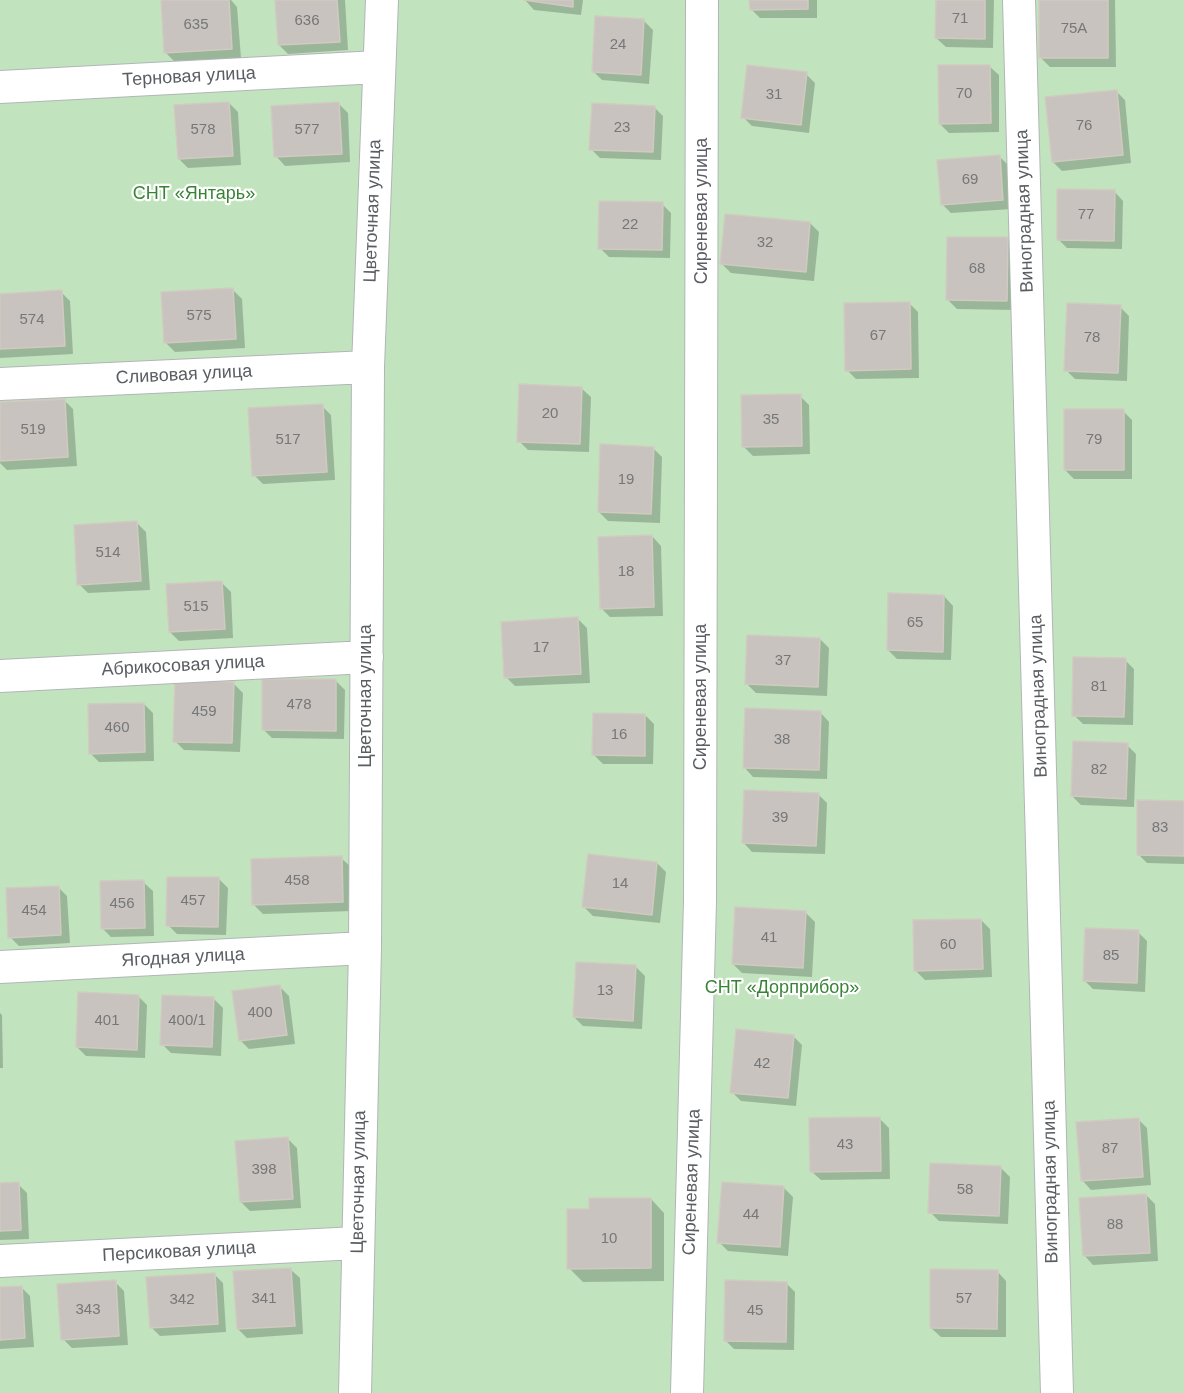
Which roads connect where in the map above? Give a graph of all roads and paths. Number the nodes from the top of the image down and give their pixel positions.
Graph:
1 (381, 0) edge
2 (702, 0) edge
3 (1019, 0) edge
4 (378, 67) junction
5 (0, 87) edge
6 (368, 367) junction
7 (0, 384) edge
8 (367, 657) junction
9 (0, 675) edge
10 (365, 948) junction
11 (0, 967) edge
12 (357, 1243) junction
13 (0, 1261) edge
14 (356, 1393) edge
15 (687, 1393) edge
16 (1057, 1393) edge

1 - 4 street, Цветочная улица
2 - 15 street, Сиреневая улица
3 - 16 street, Виноградная улица
4 - 5 street, Терновая улица
4 - 6 street, Цветочная улица
6 - 7 street, Сливовая улица
6 - 8 street, Цветочная улица
8 - 9 street, Абрикосовая улица
8 - 10 street, Цветочная улица
10 - 11 street, Ягодная улица
10 - 12 street, Цветочная улица
12 - 13 street, Персиковая улица
12 - 14 street, Цветочная улица

